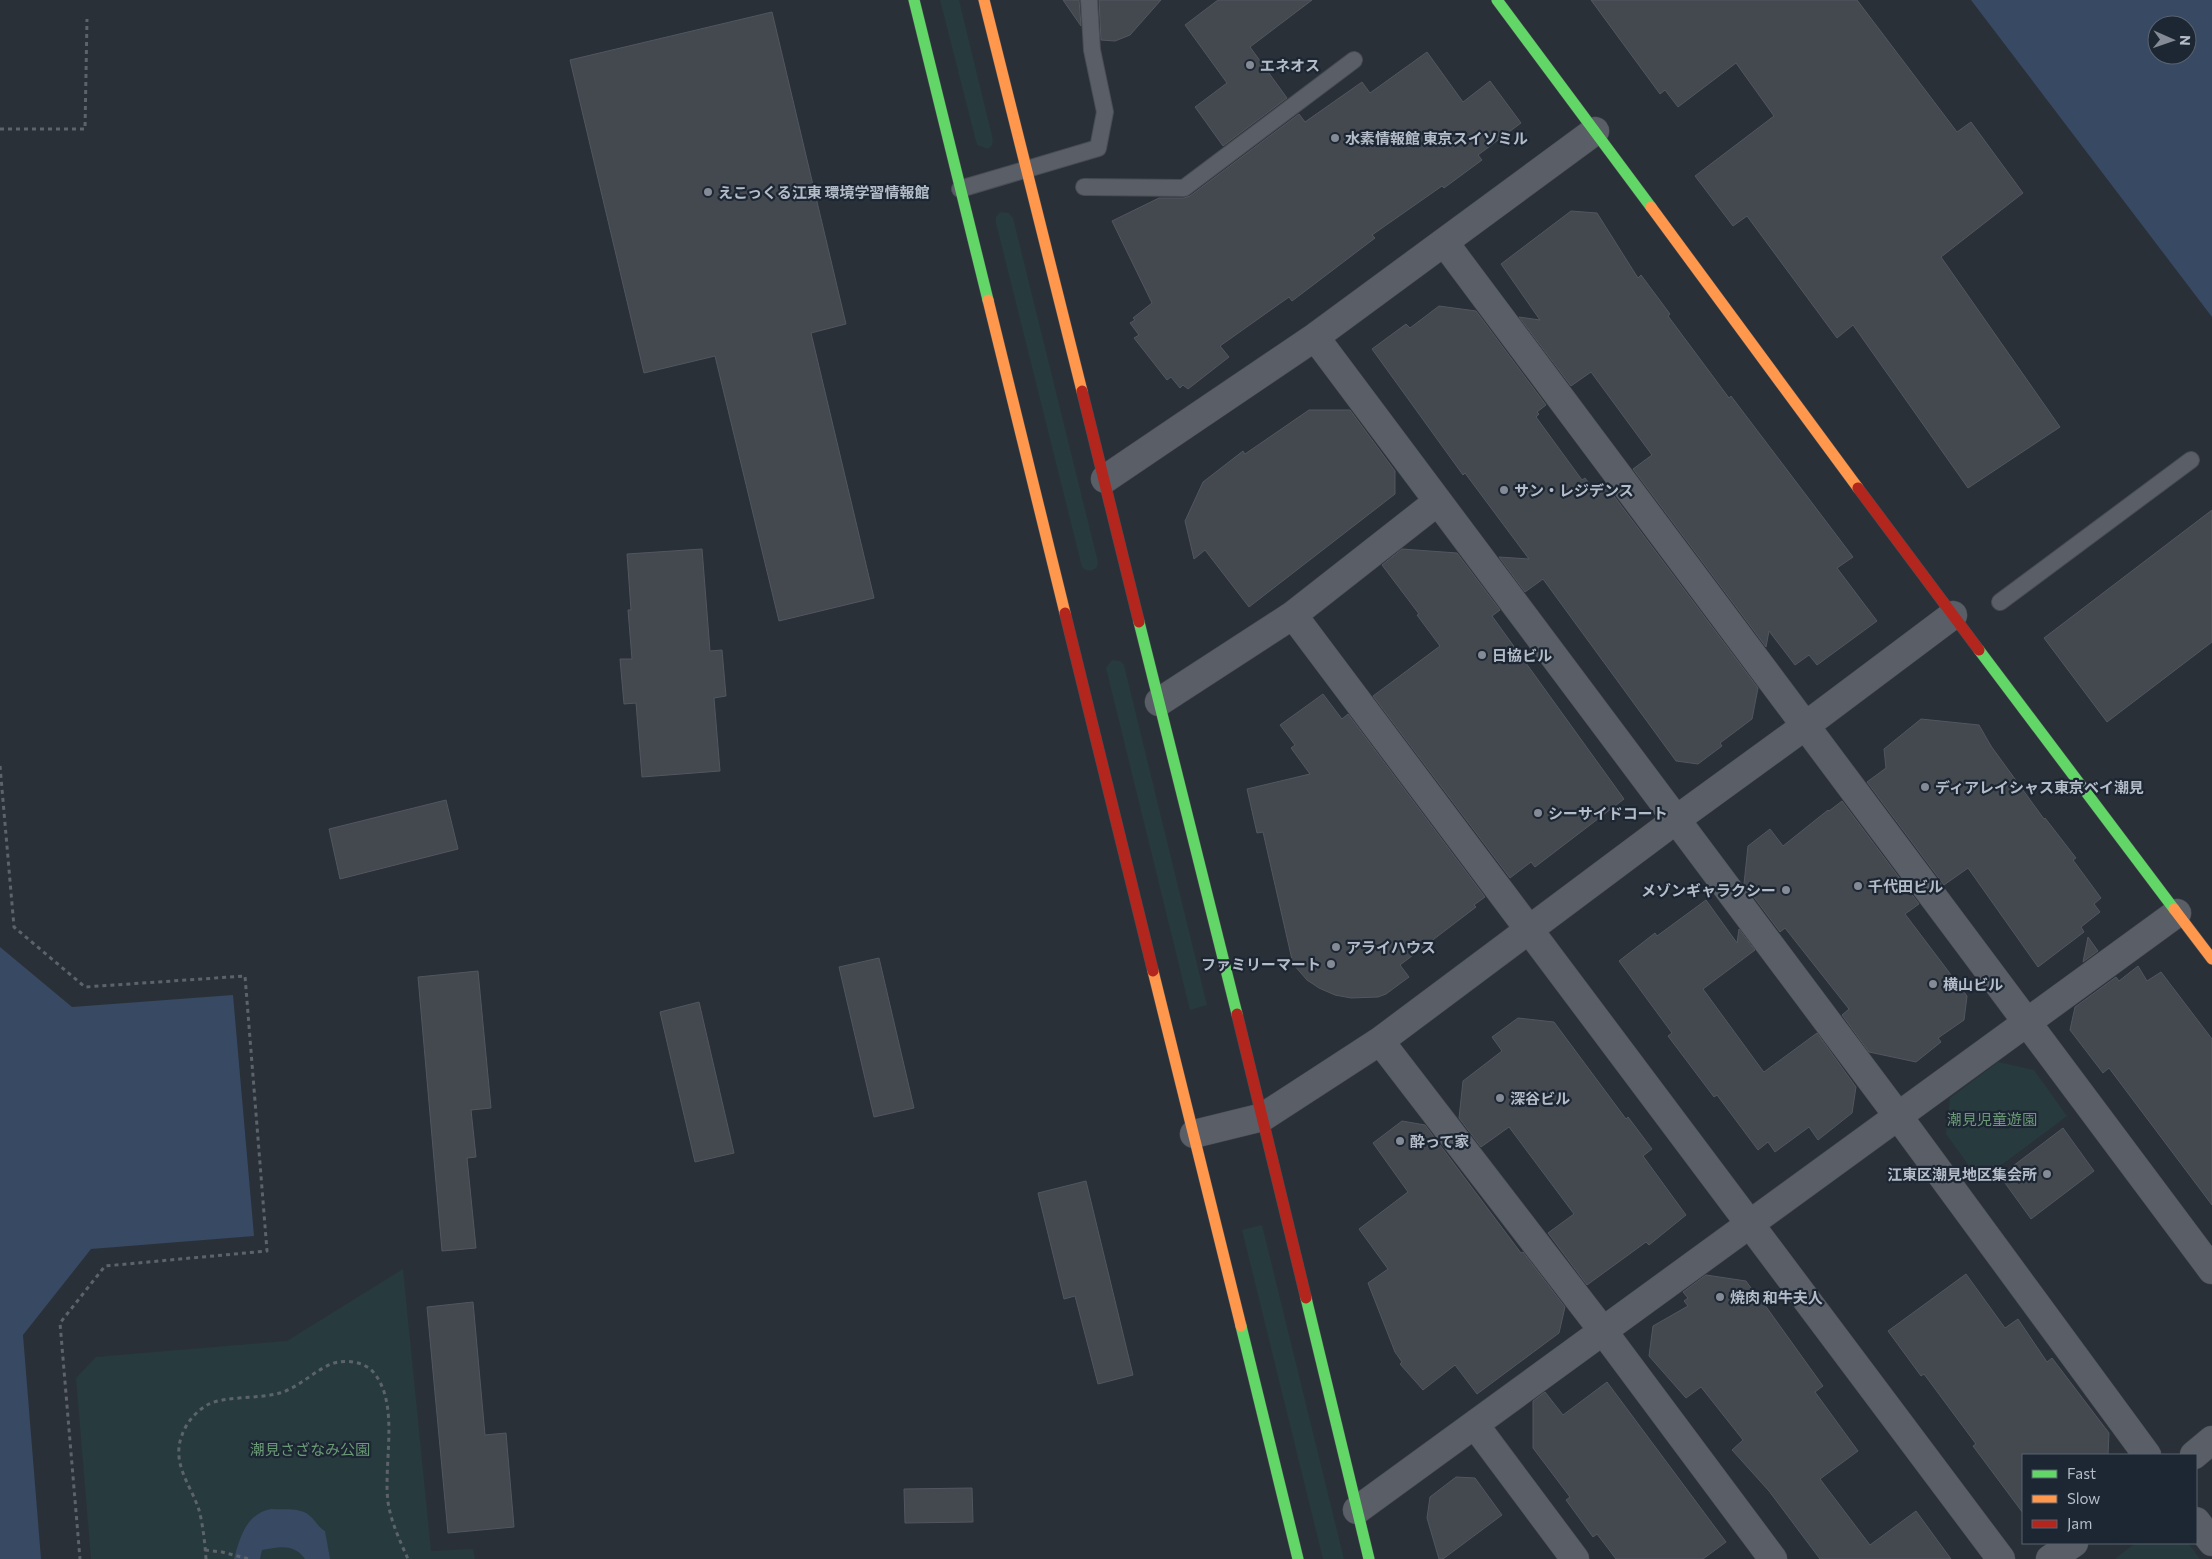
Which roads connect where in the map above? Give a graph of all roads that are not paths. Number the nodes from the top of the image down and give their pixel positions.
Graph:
1 (914, 0) edge
2 (984, 0) edge
3 (1089, 0) edge
4 (1497, 0) edge
5 (1354, 60) dead end
6 (1595, 131) junction
7 (1027, 170) junction
8 (1084, 187) dead end
9 (960, 189) junction
10 (1444, 242) junction
11 (1315, 337) junction
12 (2191, 460) dead end
13 (1105, 479) junction
14 (1438, 502) junction
15 (2000, 602) dead end
16 (1293, 615) junction
17 (1953, 615) junction
18 (1159, 702) junction
19 (1805, 726) junction
20 (1677, 818) junction
21 (2177, 913) junction
22 (1528, 930) junction
23 (2212, 959) edge
24 (2027, 1022) junction
25 (1380, 1041) junction
26 (1898, 1116) junction
27 (1263, 1117) junction
28 (1194, 1134) junction
29 (1751, 1223) junction
30 (2212, 1270) edge
31 (1603, 1331) junction
32 (1474, 1425) junction
33 (2212, 1440) edge
34 (2146, 1454) edge
35 (2195, 1454) edge
36 (1357, 1510) junction
37 (2197, 1522) edge
38 (2212, 1542) edge
39 (2072, 1544) edge
40 (1298, 1559) edge
41 (1369, 1559) edge
42 (1575, 1559) edge
43 (1773, 1559) edge
44 (2001, 1559) edge
45 (2050, 1559) edge

1 - 9 street
2 - 7 street
3 - 7 lane
4 - 6 street
5 - 8 lane
6 - 10 street
6 - 17 street
7 - 9 lane
7 - 13 street
9 - 28 street
10 - 11 street
10 - 19 street
11 - 13 street
11 - 14 street
12 - 15 lane
13 - 18 street
14 - 16 street
14 - 20 street
16 - 18 street
16 - 22 street
17 - 19 street
17 - 21 street
18 - 27 street
19 - 20 street
19 - 24 street
20 - 22 street
20 - 26 street
21 - 23 street
21 - 24 street
22 - 25 street
22 - 29 street
24 - 26 street
24 - 30 street
25 - 27 street
25 - 31 street
26 - 29 street
26 - 34 street
27 - 28 street
27 - 36 street
28 - 40 street
29 - 31 street
29 - 44 street
31 - 32 street
31 - 43 street
32 - 36 street
32 - 42 street
33 - 35 street
36 - 41 street
37 - 38 street
39 - 45 street

